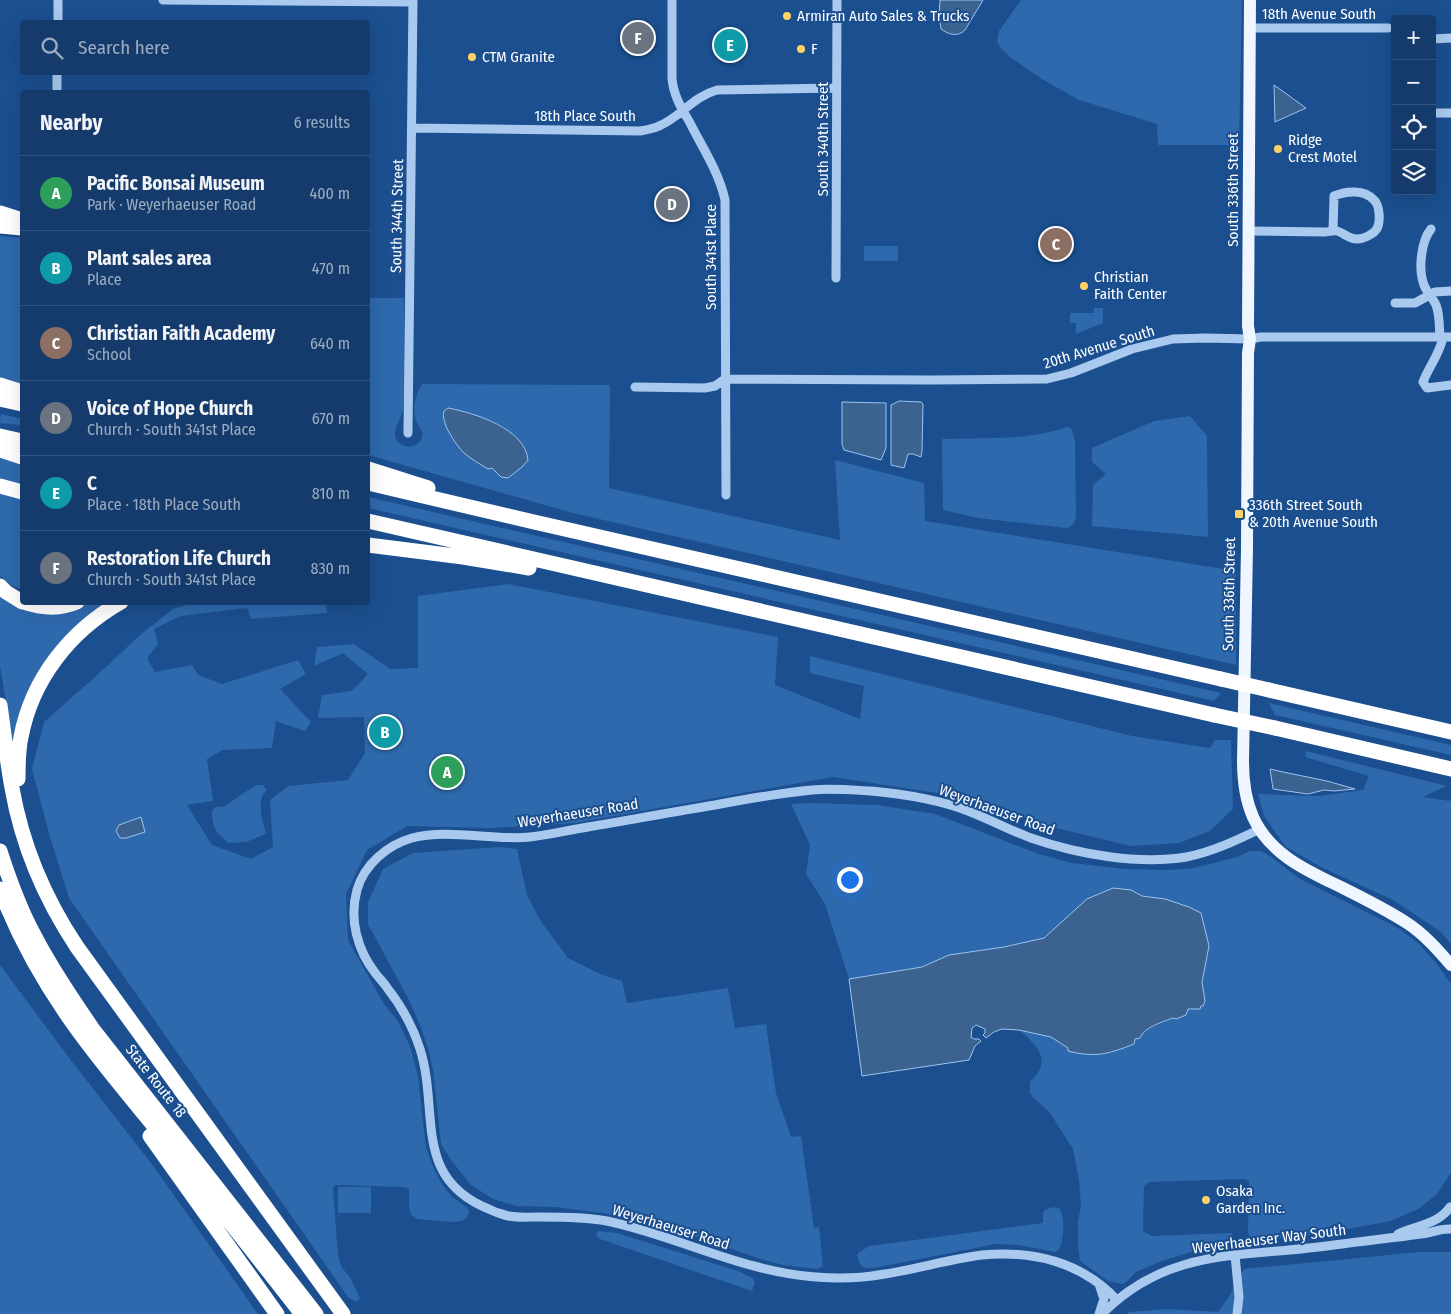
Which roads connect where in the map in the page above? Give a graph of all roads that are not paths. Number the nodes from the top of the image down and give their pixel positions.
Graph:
1 (58, 0) edge
2 (163, 0) edge
3 (672, 0) edge
4 (837, 0) edge
5 (1250, 0) edge
6 (241, 1) edge
7 (413, 1) edge
8 (58, 20) edge
9 (1250, 28) junction
10 (1388, 28) dead end
11 (1451, 38) edge
12 (1436, 39) edge
13 (57, 75) edge
14 (836, 88) junction
15 (57, 90) edge
16 (682, 110) junction
17 (1451, 113) edge
18 (1436, 114) edge
19 (412, 128) junction
20 (0, 213) edge
21 (20, 219) edge
22 (0, 226) edge
23 (20, 228) edge
24 (1432, 229) dead end
25 (1249, 231) junction
26 (1333, 232) junction
27 (836, 278) dead end
28 (1451, 291) edge
29 (1430, 295) junction
30 (1394, 303) dead end
31 (1445, 337) edge
32 (1250, 339) junction
33 (725, 380) junction
34 (1451, 385) edge
35 (635, 388) dead end
36 (1, 392) edge
37 (20, 392) edge
38 (20, 403) edge
39 (408, 433) dead end
40 (0, 436) edge
41 (20, 441) edge
42 (0, 450) edge
43 (20, 456) edge
44 (370, 471) edge
45 (370, 483) edge
46 (0, 486) edge
47 (20, 491) edge
48 (726, 495) dead end
49 (370, 521) edge
50 (534, 522) junction
51 (372, 546) edge
52 (0, 586) edge
53 (665, 590) junction
54 (20, 600) edge
55 (35, 605) edge
56 (67, 605) edge
57 (116, 605) edge
58 (0, 705) edge
59 (1451, 732) edge
60 (1451, 769) edge
61 (1260, 829) junction
62 (22, 830) junction
63 (0, 851) edge
64 (0, 889) edge
65 (3, 899) edge
66 (1451, 965) edge
67 (100, 1059) junction
68 (1451, 1207) edge
69 (1451, 1228) edge
70 (1394, 1237) junction
71 (1235, 1255) junction
72 (1098, 1282) junction
73 (1117, 1300) junction
74 (277, 1314) edge
75 (302, 1314) edge
76 (316, 1314) edge
77 (345, 1314) edge
78 (1101, 1314) edge
79 (1237, 1314) edge

1 - 8 street
2 - 6 street
3 - 16 street, South 341st Place
4 - 14 street, South 340th Street
5 - 9 main road, South 336th Street
6 - 7 street
7 - 19 street, South 344th Street
9 - 10 street, 18th Avenue South
9 - 25 main road, South 336th Street
11 - 12 street
13 - 15 street
14 - 16 street, 18th Place South
14 - 27 street, South 340th Street
16 - 19 street, 18th Place South
16 - 33 street, South 341st Place
17 - 18 street
19 - 39 street, South 344th Street
20 - 21 highway
22 - 23 highway
24 - 29 street
25 - 26 street
25 - 32 main road, South 336th Street
26 - 26 street
28 - 29 street
29 - 30 street
29 - 31 street
31 - 32 street, 20th Avenue South
31 - 34 street
32 - 33 street, 20th Avenue South
32 - 61 main road, South 336th Street
33 - 35 street, 20th Avenue South
33 - 48 street, South 341st Place
36 - 37 highway
36 - 38 highway
40 - 41 highway
42 - 43 highway
44 - 50 highway
45 - 50 highway
46 - 47 highway
49 - 53 highway
50 - 59 highway, bridge
51 - 53 highway
52 - 54 highway
53 - 60 highway, bridge
55 - 56 highway
57 - 62 highway
58 - 62 highway
61 - 66 main road, South 336th Street
61 - 72 street, Weyerhaeuser Road
62 - 77 highway
63 - 76 highway, State Route 18
64 - 65 highway, State Route 18
65 - 67 highway, State Route 18
67 - 74 highway
67 - 75 highway, State Route 18
68 - 70 street
69 - 70 street
70 - 71 street, Weyerhaeuser Way South
71 - 73 street, Weyerhaeuser Way South
71 - 79 street
72 - 73 street, Weyerhaeuser Road
72 - 78 street
73 - 78 street, Weyerhaeuser Way South

